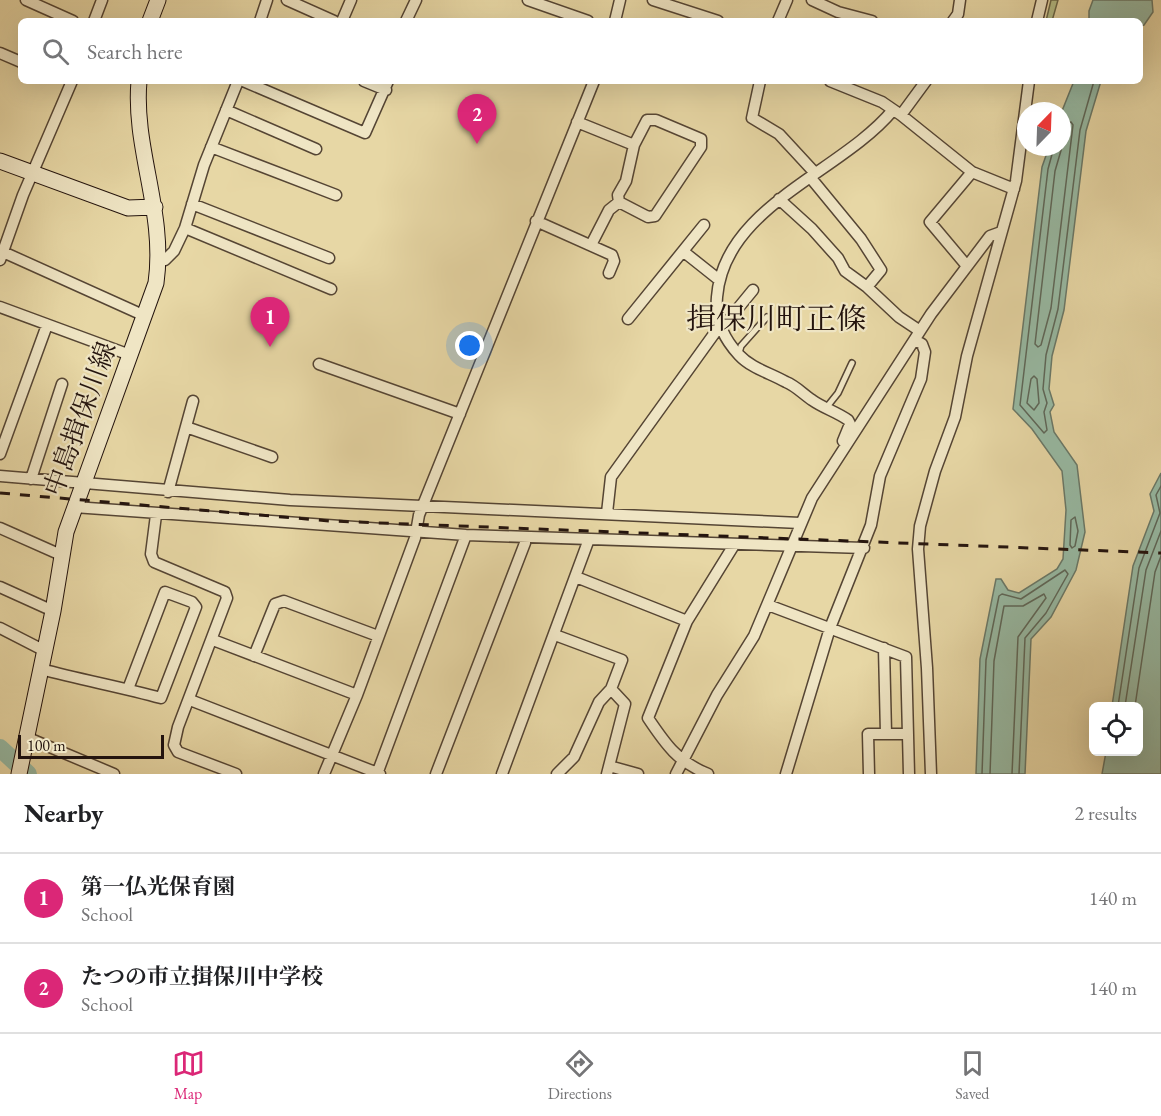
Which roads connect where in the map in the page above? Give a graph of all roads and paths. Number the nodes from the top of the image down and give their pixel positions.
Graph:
1 (26, 0) edge
2 (102, 0) edge
3 (158, 0) edge
4 (267, 0) edge
5 (287, 0) edge
6 (351, 0) edge
7 (528, 0) edge
8 (620, 0) edge
9 (653, 0) edge
10 (787, 0) edge
11 (960, 0) edge
12 (1042, 0) edge
13 (413, 1) edge
14 (819, 1) edge
15 (682, 15) edge
16 (66, 18) edge
17 (95, 18) edge
18 (151, 18) edge
19 (261, 18) edge
20 (327, 18) edge
21 (343, 18) edge
22 (407, 18) edge
23 (579, 18) edge
24 (616, 18) edge
25 (700, 18) edge
26 (779, 18) edge
27 (864, 18) edge
28 (955, 18) edge
29 (1038, 18) edge
30 (0, 53) edge
31 (18, 61) edge
32 (70, 84) edge
33 (138, 84) edge
34 (237, 84) edge
35 (250, 84) edge
36 (593, 84) edge
37 (759, 84) edge
38 (838, 84) edge
39 (923, 84) edge
40 (1029, 84) edge
41 (387, 86) edge
42 (226, 110) junction
43 (897, 112) junction
44 (577, 122) junction
45 (634, 145) junction
46 (211, 147) junction
47 (316, 149) dead end
48 (0, 161) edge
49 (972, 172) junction
50 (33, 174) junction
51 (813, 175) junction
52 (1014, 189) junction
53 (336, 195) dead end
54 (779, 198) junction
55 (619, 202) junction
56 (192, 204) junction
57 (155, 207) junction
58 (536, 221) junction
59 (704, 225) dead end
60 (185, 228) junction
61 (1001, 232) junction
62 (591, 245) junction
63 (684, 252) junction
64 (2, 256) edge
65 (329, 258) dead end
66 (159, 261) junction
67 (967, 266) junction
68 (609, 273) dead end
69 (718, 279) junction
70 (867, 287) junction
71 (331, 289) dead end
72 (753, 290) dead end
73 (0, 307) edge
74 (145, 316) junction
75 (767, 317) dead end
76 (628, 319) dead end
77 (47, 325) junction
78 (720, 328) junction
79 (918, 336) junction
80 (738, 355) junction
81 (130, 356) junction
82 (852, 363) dead end
83 (319, 364) dead end
84 (62, 384) dead end
85 (193, 401) dead end
86 (826, 408) junction
87 (460, 414) junction
88 (186, 427) junction
89 (843, 450) junction
90 (0, 454) edge
91 (272, 457) dead end
92 (0, 476) edge
93 (31, 479) junction
94 (82, 484) junction
95 (168, 492) junction
96 (74, 507) junction
97 (423, 507) junction
98 (607, 513) junction
99 (156, 515) junction
100 (800, 523) junction
101 (0, 528) edge
102 (416, 532) junction
103 (466, 535) junction
104 (525, 537) junction
105 (589, 539) junction
106 (734, 545) junction
107 (791, 545) junction
108 (864, 548) junction
109 (61, 555) junction
110 (576, 577) junction
111 (0, 587) edge
112 (768, 605) junction
113 (53, 611) junction
114 (687, 621) junction
115 (0, 628) edge
116 (830, 628) junction
117 (555, 634) junction
118 (378, 636) junction
119 (213, 640) junction
120 (884, 648) junction
121 (45, 651) junction
122 (254, 656) junction
123 (41, 669) junction
124 (128, 689) junction
125 (611, 689) junction
126 (357, 696) junction
127 (190, 700) junction
128 (886, 734) junction
129 (908, 734) junction
130 (26, 739) junction
131 (332, 755) junction
132 (682, 761) junction
133 (608, 770) edge
134 (19, 774) edge
135 (114, 774) edge
136 (236, 774) edge
137 (324, 774) edge
138 (378, 774) edge
139 (436, 774) edge
140 (502, 774) edge
141 (557, 774) edge
142 (638, 774) edge
143 (676, 774) edge
144 (708, 774) edge
145 (786, 774) edge
146 (868, 774) edge
147 (909, 774) edge
148 (931, 774) edge

1 - 16 street
2 - 17 street
3 - 18 main road
4 - 19 street
5 - 20 street
6 - 21 street
7 - 23 street
8 - 24 street
9 - 15 street
10 - 26 street
11 - 28 street
12 - 29 street
13 - 22 street
14 - 27 street
15 - 25 street
30 - 31 street
32 - 50 street
33 - 57 main road, 中島揖保川線
34 - 42 street
35 - 41 street
36 - 44 street
37 - 51 street
38 - 43 street
39 - 43 street
40 - 52 street
42 - 46 street
42 - 47 street
43 - 49 street
43 - 51 street
44 - 45 street
44 - 58 street
45 - 55 street
45 - 55 street
46 - 53 street
46 - 56 street
48 - 50 main road
49 - 52 street
49 - 67 street
50 - 57 main road
50 - 64 street
51 - 54 street
51 - 70 street
52 - 61 street
54 - 69 street
54 - 70 street
55 - 62 street
56 - 60 street
56 - 65 street
57 - 66 main road, 中島揖保川線
58 - 62 street
58 - 87 street
59 - 63 street
60 - 66 street
60 - 71 street
61 - 67 street
61 - 148 street
62 - 68 street
63 - 69 street
63 - 76 street
64 - 74 street
66 - 74 main road, 中島揖保川線
67 - 79 street
69 - 78 street
70 - 79 street
72 - 78 street
73 - 77 street
74 - 81 main road, 中島揖保川線
75 - 80 lane
77 - 81 street
77 - 90 street
78 - 80 street
78 - 98 street
79 - 89 street
79 - 108 street
80 - 86 street
81 - 94 main road, 中島揖保川線
82 - 86 lane
83 - 87 street
84 - 93 street
85 - 88 street
86 - 89 street
87 - 97 street
88 - 91 street
88 - 95 street
89 - 100 street
92 - 93 street
93 - 94 street
94 - 95 street
94 - 96 main road, 中島揖保川線
95 - 97 street
96 - 99 street
96 - 109 main road, 中島揖保川線
97 - 98 street
97 - 102 street
98 - 100 street
99 - 102 street
99 - 119 street
100 - 107 street
101 - 109 street
102 - 103 street
102 - 118 street
103 - 104 street
103 - 138 street
104 - 105 street
104 - 139 street
105 - 106 street
105 - 110 street
106 - 107 street
106 - 114 street
107 - 108 street
107 - 112 street
108 - 116 street
109 - 113 main road, 中島揖保川線
110 - 114 street
110 - 117 street
111 - 113 street
112 - 116 street
112 - 132 street
113 - 121 main road, 中島揖保川線
114 - 132 street
115 - 121 street
116 - 120 street
116 - 145 street
117 - 125 street
117 - 140 street
118 - 122 street
118 - 126 street
119 - 122 street
119 - 127 street
120 - 128 street
120 - 129 street
121 - 123 main road, 中島揖保川線
122 - 126 street
123 - 124 street
123 - 130 main road, 中島揖保川線
124 - 124 street
125 - 133 street
125 - 141 street
126 - 131 street
127 - 131 street
127 - 136 street
128 - 129 street
128 - 146 street
129 - 147 street
130 - 134 main road, 中島揖保川線
130 - 135 street
131 - 137 street
131 - 138 street
132 - 143 street
132 - 144 street
133 - 142 street

